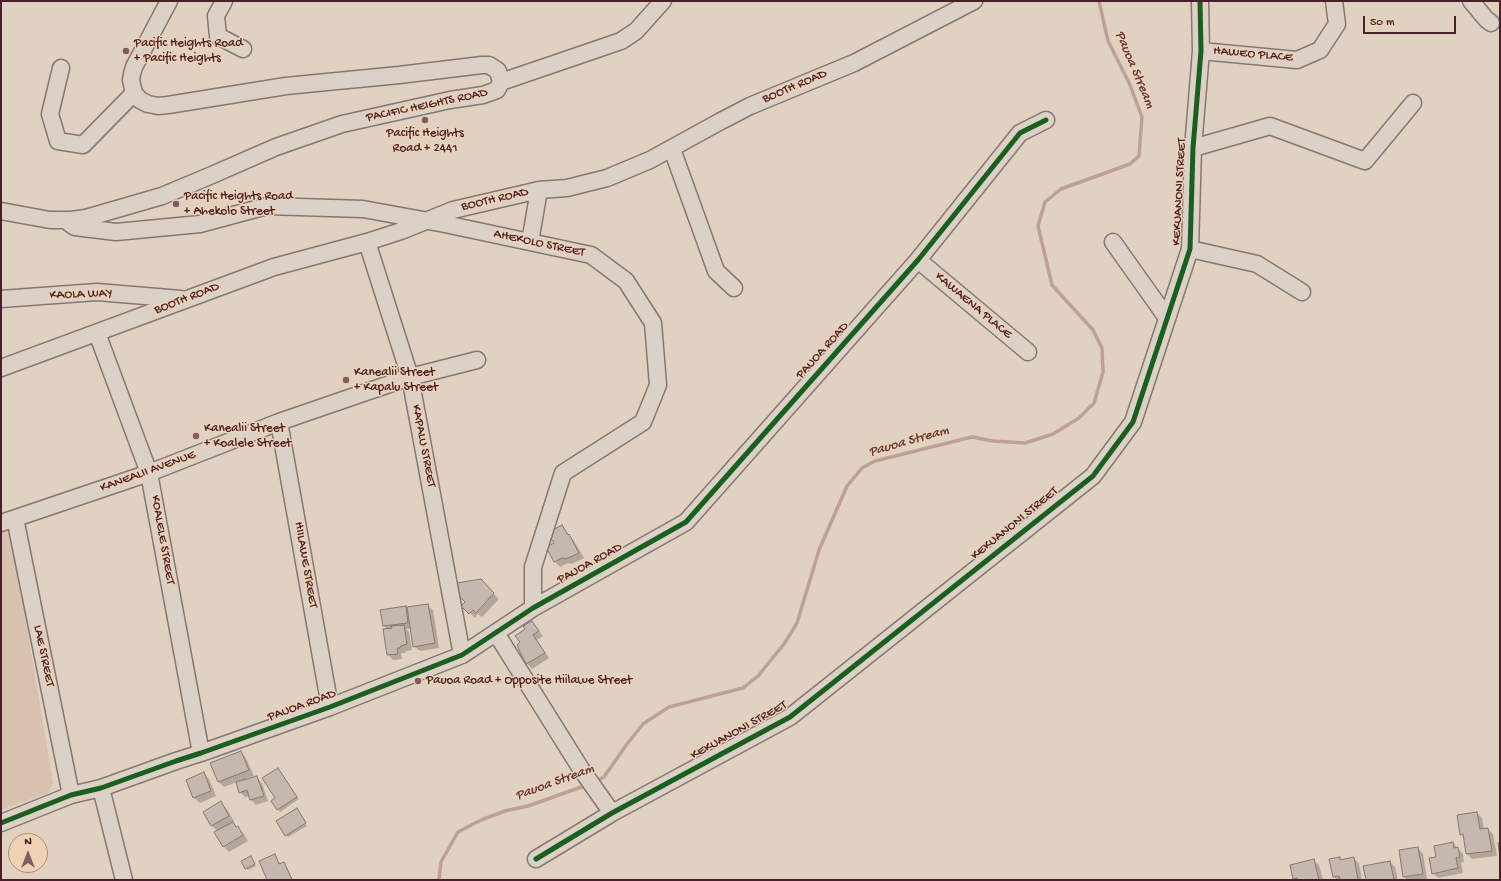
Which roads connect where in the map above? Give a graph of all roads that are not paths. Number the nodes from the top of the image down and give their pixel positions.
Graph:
1 (168, 1) edge
2 (224, 1) edge
3 (663, 1) edge
4 (974, 1) edge
5 (1200, 1) edge
6 (1334, 1) edge
7 (1471, 1) edge
8 (1491, 23) dead end
9 (243, 49) dead end
10 (1201, 51) junction
11 (61, 68) dead end
12 (501, 82) junction
13 (134, 93) junction
14 (1413, 103) dead end
15 (1046, 120) dead end
16 (1193, 148) junction
17 (672, 149) junction
18 (539, 190) junction
19 (1, 212) edge
20 (65, 220) junction
21 (429, 221) junction
22 (367, 242) junction
23 (530, 242) junction
24 (1113, 242) dead end
25 (1190, 249) junction
26 (918, 260) junction
27 (734, 288) dead end
28 (1302, 292) dead end
29 (1, 299) edge
30 (186, 300) junction
31 (1167, 318) junction
32 (97, 333) junction
33 (1028, 352) dead end
34 (476, 360) dead end
35 (1, 368) edge
36 (410, 377) junction
37 (279, 422) junction
38 (149, 473) junction
39 (8, 520) edge
40 (533, 608) junction
41 (496, 633) junction
42 (462, 655) junction
43 (330, 707) junction
44 (201, 754) junction
45 (101, 788) junction
46 (71, 795) junction
47 (612, 813) junction
48 (1, 823) edge
49 (536, 859) dead end
50 (124, 880) edge

1 - 13 street
2 - 9 street
3 - 12 street
4 - 17 street, BOOTH ROAD
5 - 10 street, KEKUANONI STREET
6 - 10 street, HAWEO PLACE
7 - 8 street
10 - 16 street, KEKUANONI STREET
11 - 13 street
12 - 13 street, PACIFIC HEIGHTS ROAD
12 - 20 street, PACIFIC HEIGHTS ROAD
14 - 16 street
15 - 26 street, PAUOA ROAD
16 - 25 street, KEKUANONI STREET
17 - 18 street, BOOTH ROAD
17 - 27 street
18 - 21 street, BOOTH ROAD
18 - 23 street
19 - 20 street, PACIFIC HEIGHTS ROAD
20 - 21 street, AHEKOLO STREET
21 - 22 street, BOOTH ROAD
21 - 23 street, AHEKOLO STREET
22 - 30 street, BOOTH ROAD
22 - 36 street, KAPALU STREET
23 - 40 street, AHEKOLO STREET
24 - 31 street
25 - 28 street
25 - 31 street, KEKUANONI STREET
26 - 33 street, KAWAENA PLACE
26 - 40 street, PAUOA ROAD
29 - 30 street, KAOLA WAY
30 - 32 street, BOOTH ROAD
31 - 47 street, KEKUANONI STREET
32 - 35 street, BOOTH ROAD
32 - 38 street, KOALELE STREET
34 - 36 street, KANEALII AVENUE
36 - 37 street, KANEALII AVENUE
36 - 42 street, KAPALU STREET
37 - 38 street, KANEALII AVENUE
37 - 43 street, HIILAWE STREET
38 - 39 street, KANEALII AVENUE
38 - 44 street, KOALELE STREET
39 - 46 street, LAE STREET
40 - 41 street, PAUOA ROAD
41 - 42 street, PAUOA ROAD
41 - 47 street
42 - 43 street, PAUOA ROAD
43 - 44 street, PAUOA ROAD
44 - 45 street, PAUOA ROAD
45 - 46 street, PAUOA ROAD
45 - 50 street
46 - 48 street, PAUOA ROAD
47 - 49 street, KEKUANONI STREET

